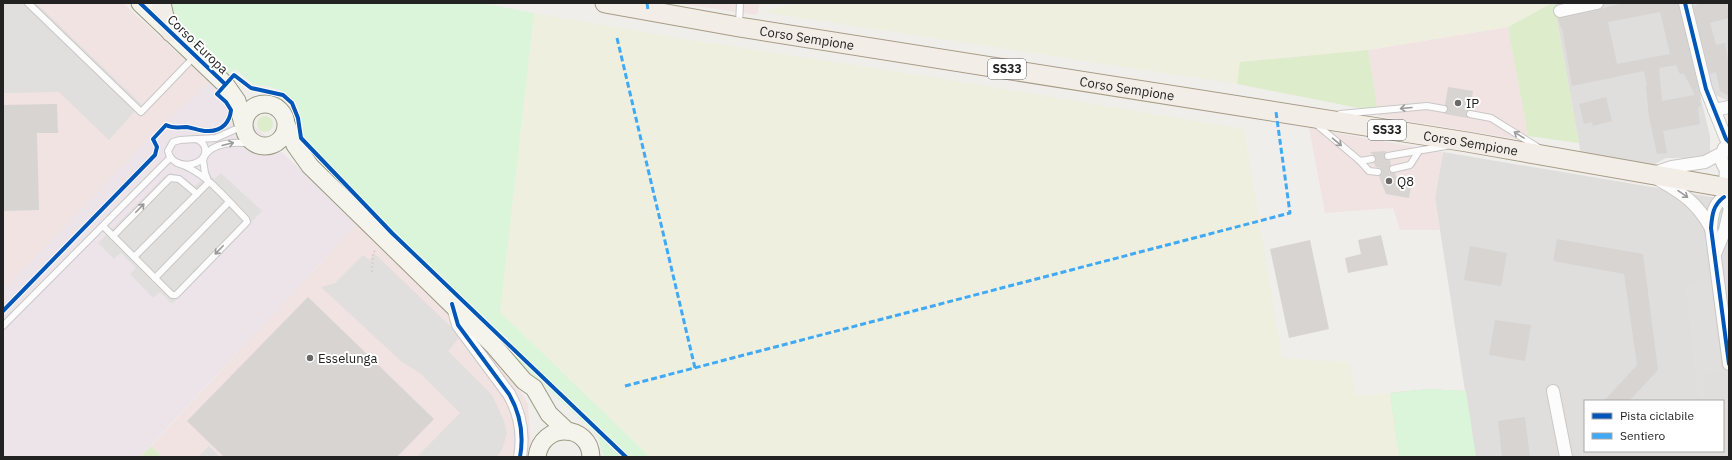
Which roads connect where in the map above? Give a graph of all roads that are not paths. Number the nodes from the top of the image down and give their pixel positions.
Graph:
1 (28, 3) edge
2 (140, 3) edge
3 (161, 3) edge
4 (605, 3) edge
5 (740, 3) edge
6 (1597, 3) edge
7 (1685, 3) edge
8 (649, 7) edge
9 (1560, 11) dead end
10 (738, 26) junction
11 (171, 32) junction
12 (196, 56) junction
13 (225, 84) junction
14 (271, 104) junction
15 (1729, 107) edge
16 (1444, 109) dead end
17 (1714, 110) junction
18 (1470, 114) dead end
19 (1307, 117) junction
20 (243, 125) junction
21 (286, 126) junction
22 (196, 139) junction
23 (1727, 140) edge
24 (1467, 142) junction
25 (261, 146) junction
26 (1418, 151) junction
27 (1722, 153) junction
28 (1388, 156) dead end
29 (204, 157) junction
30 (1551, 157) junction
31 (170, 158) junction
32 (1372, 159) dead end
33 (1360, 161) junction
34 (177, 163) junction
35 (314, 169) junction
36 (1393, 169) dead end
37 (1378, 172) dead end
38 (1649, 175) junction
39 (209, 182) junction
40 (1727, 186) edge
41 (197, 194) junction
42 (229, 202) junction
43 (1729, 212) edge
44 (1728, 224) edge
45 (103, 226) junction
46 (1711, 228) junction
47 (113, 236) junction
48 (1715, 254) junction
49 (134, 257) junction
50 (155, 278) junction
51 (452, 304) junction
52 (3, 326) edge
53 (1729, 364) edge
54 (524, 381) junction
55 (1553, 391) dead end
56 (567, 431) junction
57 (539, 451) edge
58 (592, 456) edge
59 (520, 457) edge
60 (1566, 457) edge

1 - 12 lane
2 - 11 main road, Corso Europa
3 - 11 main road
4 - 8 main road, Corso Sempione / SS33
5 - 10 lane
6 - 9 street
7 - 17 street
8 - 10 main road, Corso Sempione / SS33
10 - 19 main road, Corso Sempione / SS33
11 - 12 main road, Corso Europa
12 - 13 main road, Corso Europa
13 - 14 main road, Corso Europa
13 - 20 main road, Corso Europa
14 - 20 main road
14 - 21 main road
15 - 17 street
16 -> 19 lane
17 - 23 street
30 -> 18 lane
19 - 24 main road, Corso Sempione / SS33
19 -> 33 lane
20 - 22 lane
20 - 25 main road
21 - 25 main road
21 - 35 main road
22 - 29 lane
22 - 31 lane
23 - 27 street
24 - 26 lane
24 - 30 main road, Corso Sempione / SS33
29 -> 25 lane
25 - 35 main road
26 - 28 lane
26 - 36 lane
27 - 38 street
27 - 40 street
29 - 34 lane
29 - 39 lane
30 - 38 main road, Corso Sempione / SS33
31 - 34 lane
31 - 45 lane
32 - 33 lane
33 - 37 lane
34 - 39 lane
35 - 51 main road
38 - 40 main road, Corso Sempione / SS33
38 -> 46 street, Corso Sempione
39 - 41 lane
39 - 42 lane
40 - 46 street
47 -> 41 lane
41 - 49 lane
42 - 50 lane
42 -> 50 lane
43 - 44 street
44 - 48 street
45 - 47 lane
45 - 52 lane
46 - 48 street
47 - 49 lane
48 - 53 street
49 - 50 lane
51 - 54 main road
51 - 59 street
54 - 56 main road
54 - 57 main road
55 - 60 street
56 - 57 main road
56 - 58 main road

